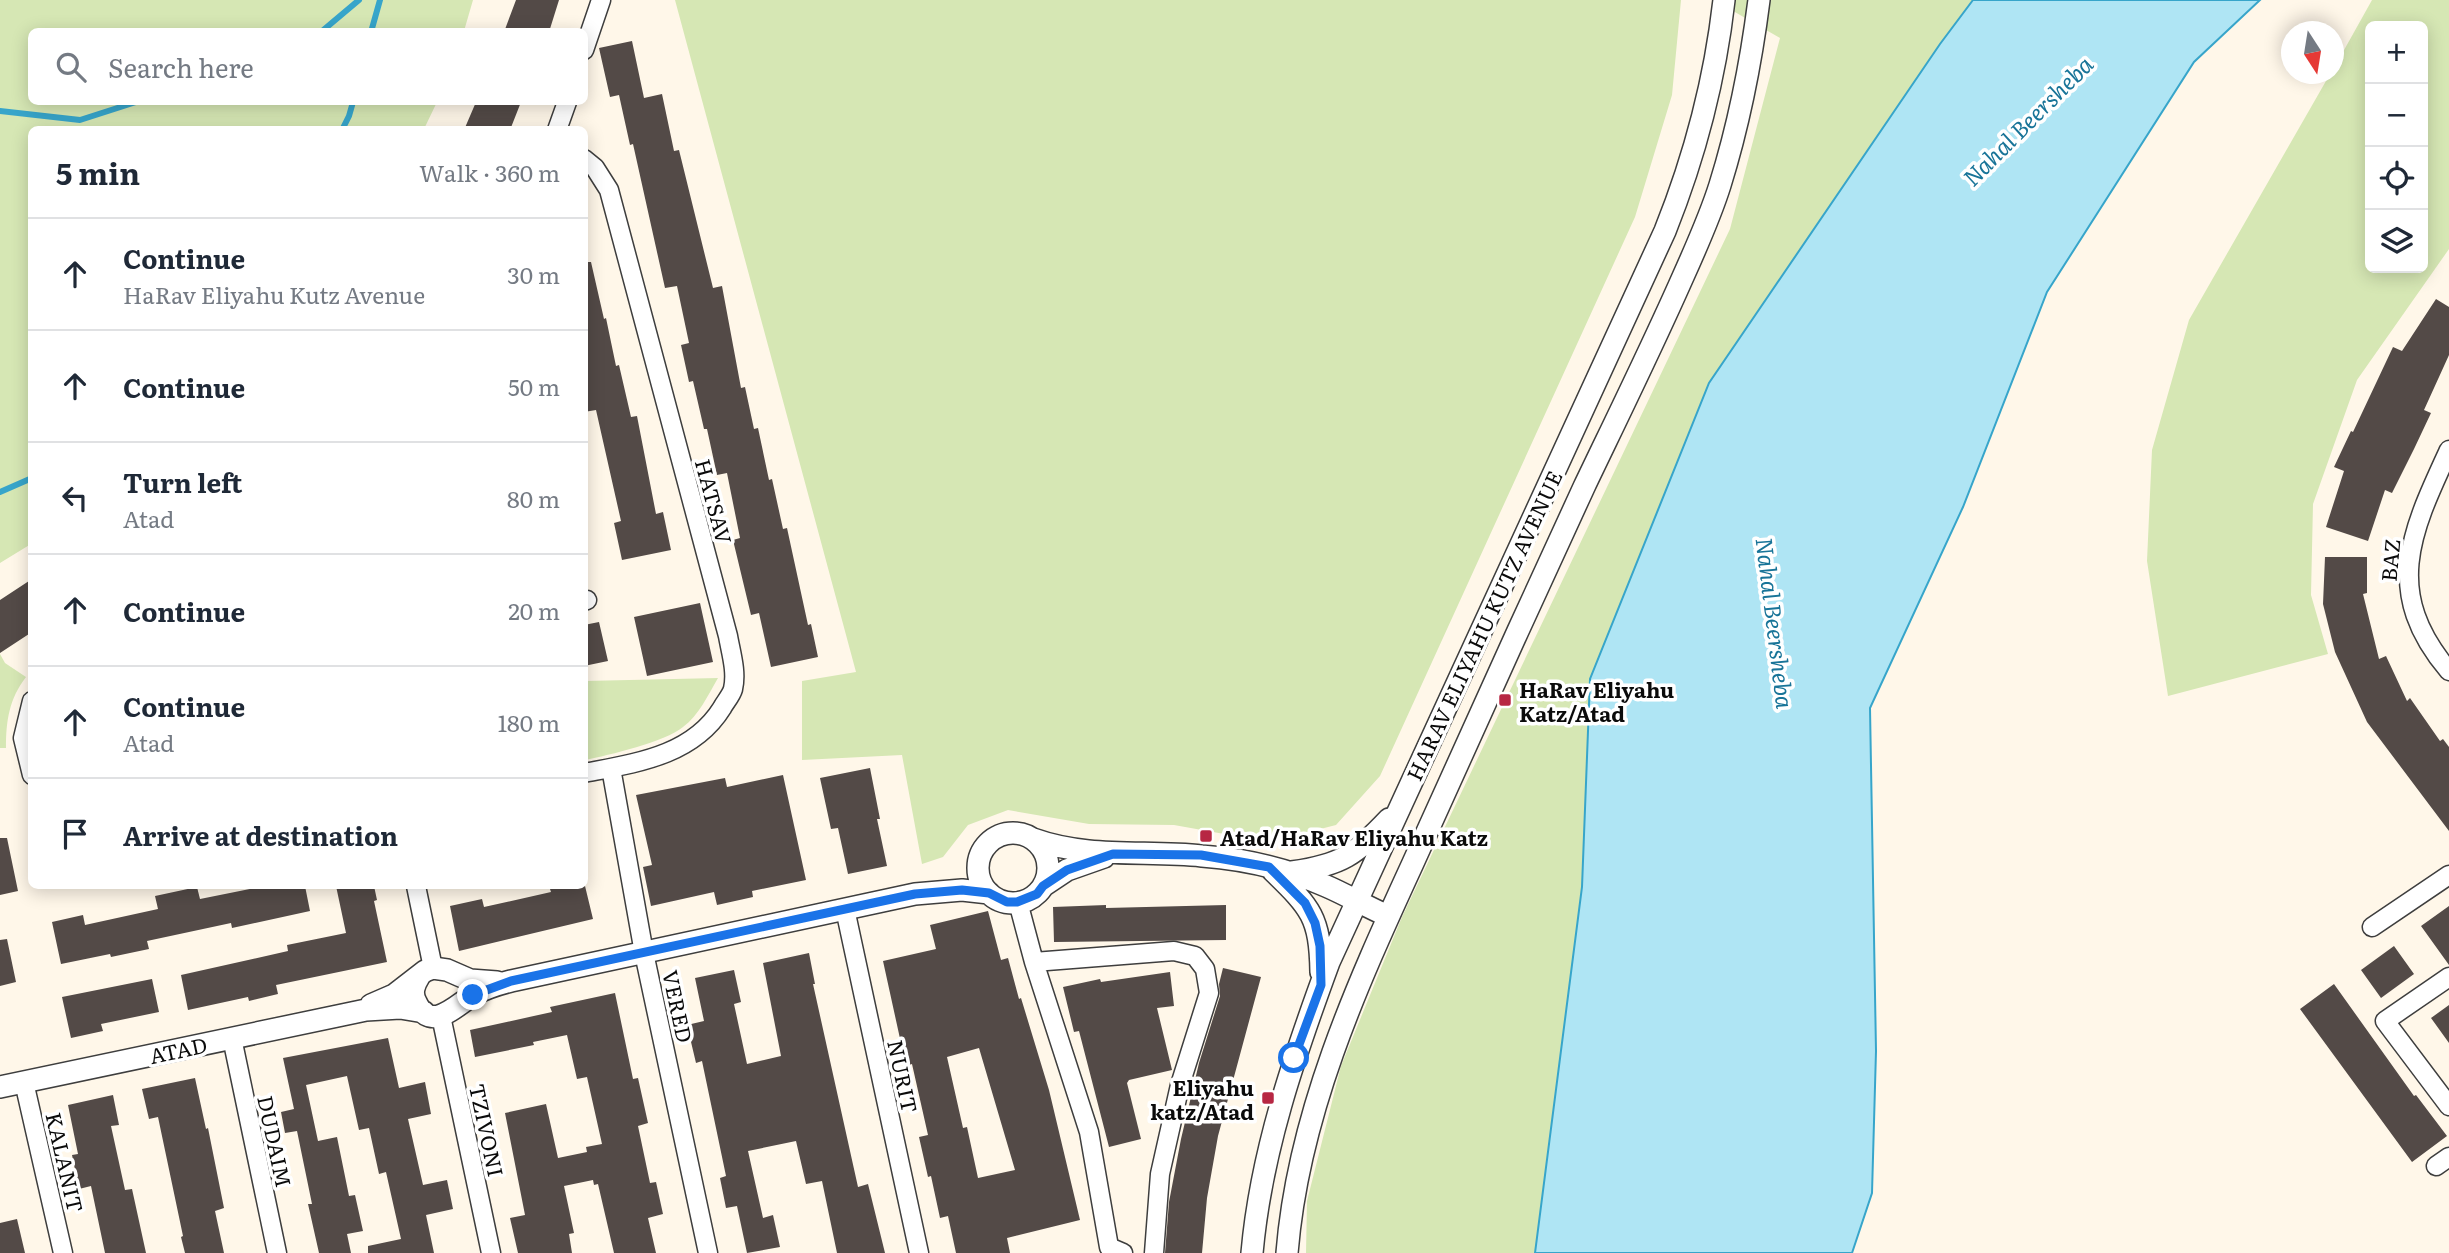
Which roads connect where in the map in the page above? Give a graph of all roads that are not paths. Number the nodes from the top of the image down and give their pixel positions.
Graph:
1 (601, 0) edge
2 (1724, 0) edge
3 (1759, 0) edge
4 (588, 38) edge
5 (566, 105) edge
6 (558, 126) edge
7 (588, 162) edge
8 (2449, 450) edge
9 (2449, 671) edge
10 (28, 717) edge
11 (28, 759) edge
12 (611, 768) junction
13 (588, 773) edge
14 (1400, 807) junction
15 (1033, 839) junction
16 (981, 853) junction
17 (1113, 854) junction
18 (1278, 870) junction
19 (2449, 875) edge
20 (1043, 886) junction
21 (417, 889) edge
22 (989, 893) junction
23 (915, 894) junction
24 (1017, 902) junction
25 (1357, 902) junction
26 (845, 909) junction
27 (1388, 916) junction
28 (2372, 927) dead end
29 (645, 953) junction
30 (1034, 962) junction
31 (435, 972) junction
32 (2449, 977) edge
33 (511, 981) junction
34 (1321, 985) junction
35 (357, 1012) junction
36 (440, 1012) junction
37 (232, 1038) junction
38 (24, 1082) junction
39 (0, 1087) edge
40 (2449, 1106) edge
41 (62, 1253) edge
42 (277, 1253) edge
43 (491, 1253) edge
44 (708, 1253) edge
45 (919, 1253) edge
46 (1123, 1253) edge
47 (1154, 1253) edge
48 (1252, 1253) edge
49 (1287, 1253) edge

1 - 4 street
2 - 14 street, HARAV ELIYAHU KUTZ AVENUE
3 - 27 street, HARAV ELIYAHU KUTZ AVENUE
5 - 6 street
7 - 12 street, HATSAV
8 - 9 street, BAZ
10 - 11 street
12 - 13 street, HATSAV
12 - 29 street, VERED
14 - 18 street
14 - 25 street, HARAV ELIYAHU KUTZ AVENUE
15 - 16 street
15 - 17 street
15 - 20 street
16 - 22 street
16 - 23 street
17 - 18 street
17 - 20 street
18 - 25 street
18 - 34 street
19 - 28 street
20 - 24 street
21 - 31 street
22 - 23 street
22 - 24 street
23 - 26 street
24 - 30 street
25 - 27 street
25 - 34 street, HARAV ELIYAHU KUTZ AVENUE
26 - 29 street
26 - 45 street, NURIT
27 - 49 street, HARAV ELIYAHU KUTZ AVENUE
29 - 33 street
29 - 44 street, VERED
30 - 46 street
30 - 47 street
31 - 33 street
31 - 35 street, ATAD
31 - 36 street
31 - 36 street
32 - 40 street
33 - 36 street
34 - 48 street, HARAV ELIYAHU KUTZ AVENUE
35 - 36 street, ATAD
35 - 37 street, ATAD
36 - 43 street, TZIVONI
37 - 38 street, ATAD
37 - 42 street, DUDAIM
38 - 39 street, ATAD
38 - 41 street, KALANIT

